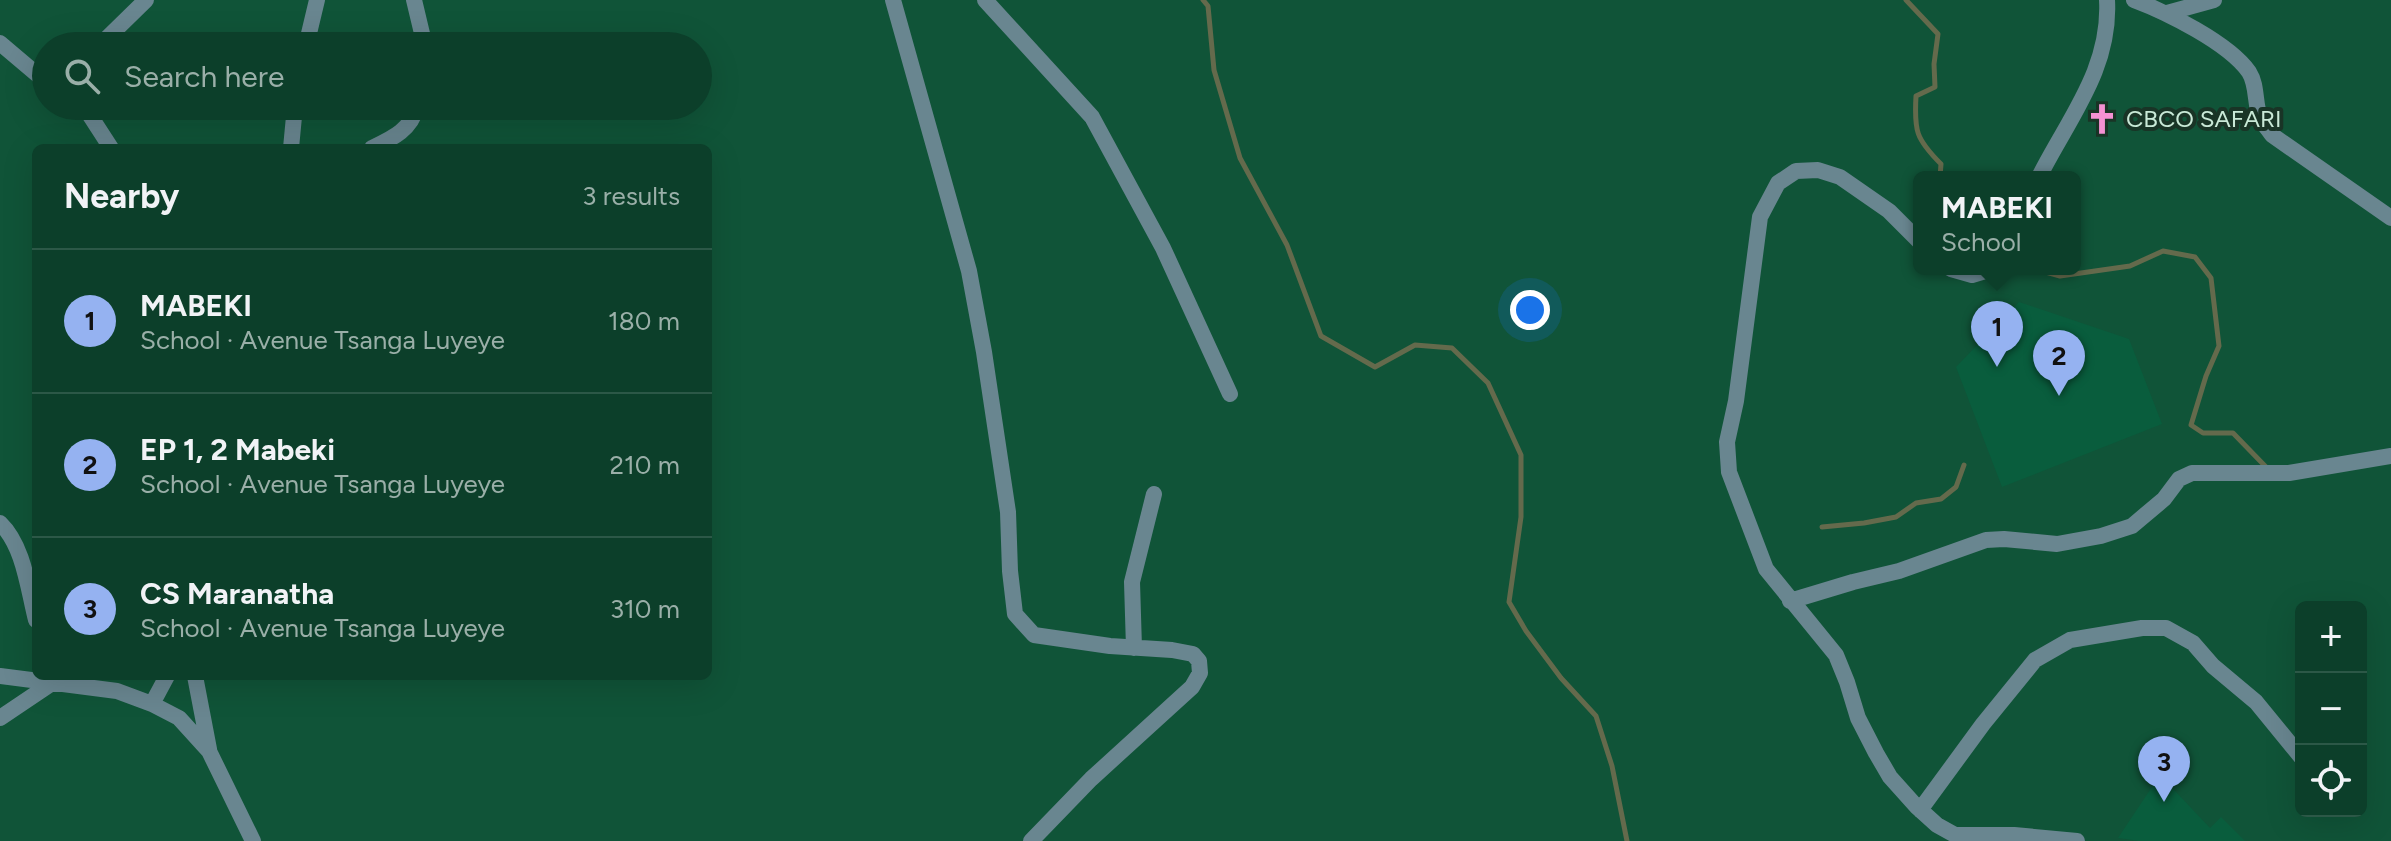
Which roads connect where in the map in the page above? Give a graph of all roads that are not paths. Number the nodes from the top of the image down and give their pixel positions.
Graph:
1 (146, 0) edge
2 (317, 0) edge
3 (414, 0) edge
4 (893, 0) edge
5 (985, 0) edge
6 (2107, 0) edge
7 (2134, 0) edge
8 (2214, 0) edge
9 (2167, 13) junction
10 (113, 32) edge
11 (309, 32) edge
12 (422, 32) edge
13 (0, 43) edge
14 (32, 70) edge
15 (93, 120) edge
16 (294, 120) edge
17 (412, 120) edge
18 (108, 144) edge
19 (291, 144) edge
20 (380, 144) edge
21 (2042, 171) edge
22 (2391, 218) edge
23 (1913, 235) edge
24 (1230, 394) dead end
25 (2391, 456) edge
26 (1154, 494) dead end
27 (0, 523) edge
28 (1790, 601) junction
29 (32, 605) edge
30 (1134, 648) junction
31 (0, 676) edge
32 (32, 678) edge
33 (52, 680) edge
34 (165, 680) edge
35 (196, 680) edge
36 (152, 704) junction
37 (0, 718) edge
38 (2295, 749) edge
39 (209, 751) junction
40 (1920, 810) junction
41 (1954, 838) edge
42 (253, 841) edge
43 (1031, 841) edge
44 (2077, 841) edge

1 - 10 street
2 - 11 street
3 - 12 street
4 - 30 street
5 - 24 street
6 - 21 street
7 - 9 street
8 - 9 street
9 - 22 street
13 - 14 street
15 - 18 street
16 - 19 street
17 - 20 street
23 - 28 street
25 - 28 street
26 - 30 street
27 - 29 street
28 - 40 street
30 - 43 street
31 - 32 street
33 - 36 street
33 - 37 street
34 - 36 street
35 - 39 street
36 - 39 street
38 - 40 street
39 - 42 street
40 - 41 street
41 - 44 street

